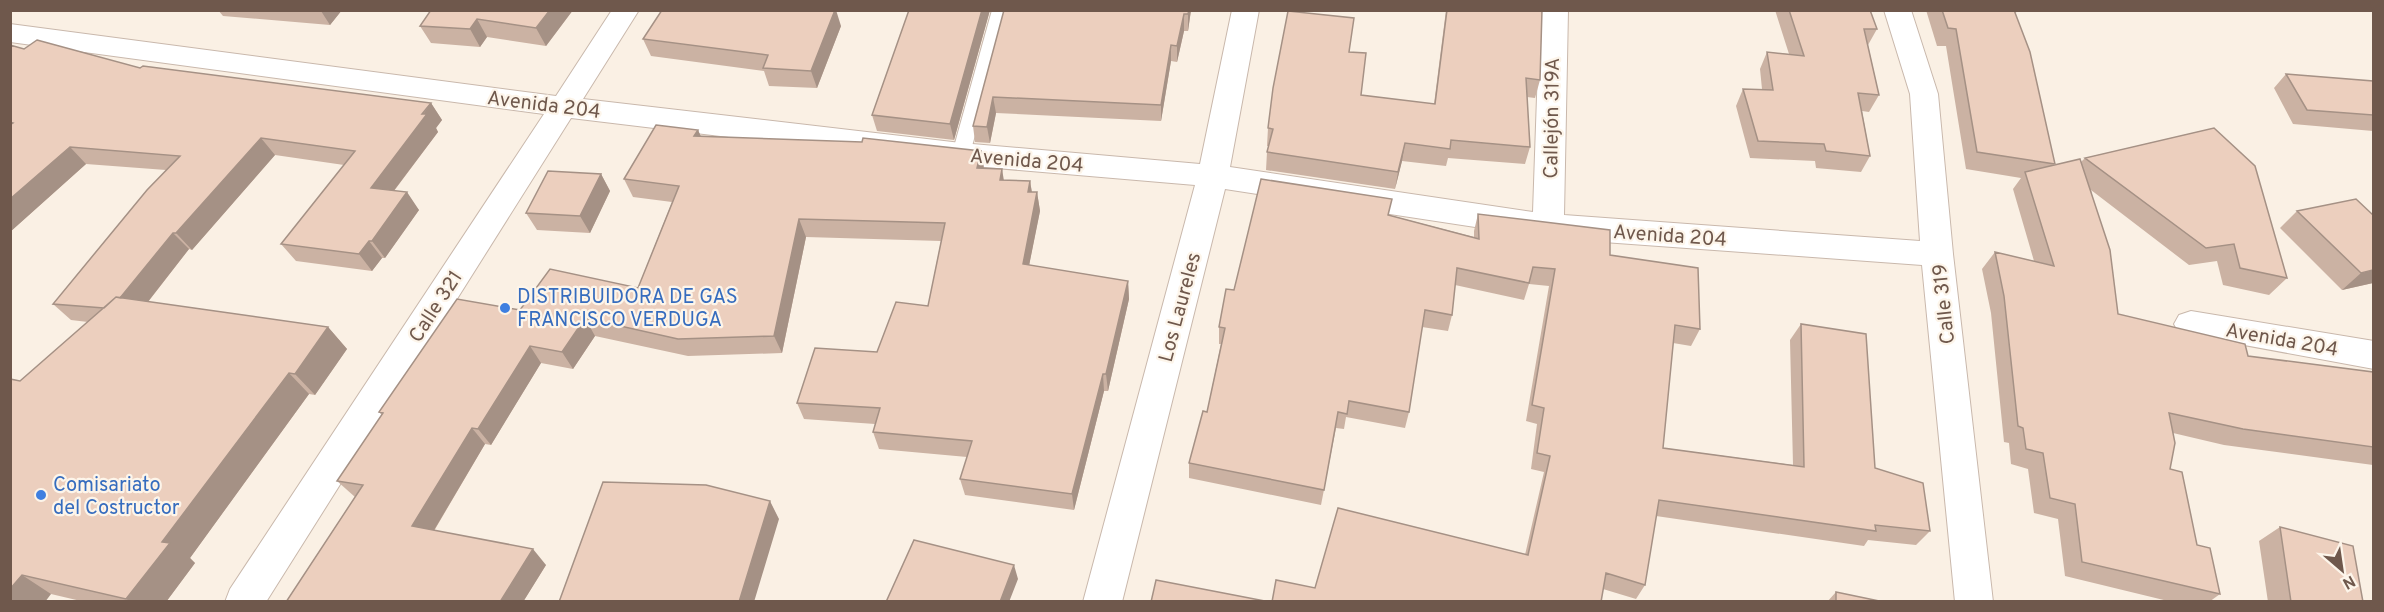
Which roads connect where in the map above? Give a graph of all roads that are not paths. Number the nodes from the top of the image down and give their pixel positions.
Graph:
1 (31, 10) edge
2 (626, 10) edge
3 (1000, 10) edge
4 (1246, 10) edge
5 (1554, 10) edge
6 (1897, 10) edge
7 (10, 23) edge
8 (10, 33) edge
9 (564, 107) junction
10 (961, 154) junction
11 (1213, 176) junction
12 (1548, 226) junction
13 (1937, 254) junction
14 (2191, 324) dead end
15 (2373, 355) edge
16 (1982, 599) edge
17 (244, 602) edge
18 (1101, 602) edge

1 - 7 street
2 - 9 street, Calle 321
3 - 10 lane
4 - 11 street, Los Laureles
5 - 12 street, Callejón 319A
6 - 13 street, Calle 319
8 - 9 street, Avenida 204
9 - 10 street, Avenida 204
9 - 17 street, Calle 321
10 - 11 street, Avenida 204
11 - 12 street, Avenida 204
11 - 18 street, Los Laureles
12 - 13 street, Avenida 204
13 - 16 street, Calle 319
14 - 15 street, Avenida 204

